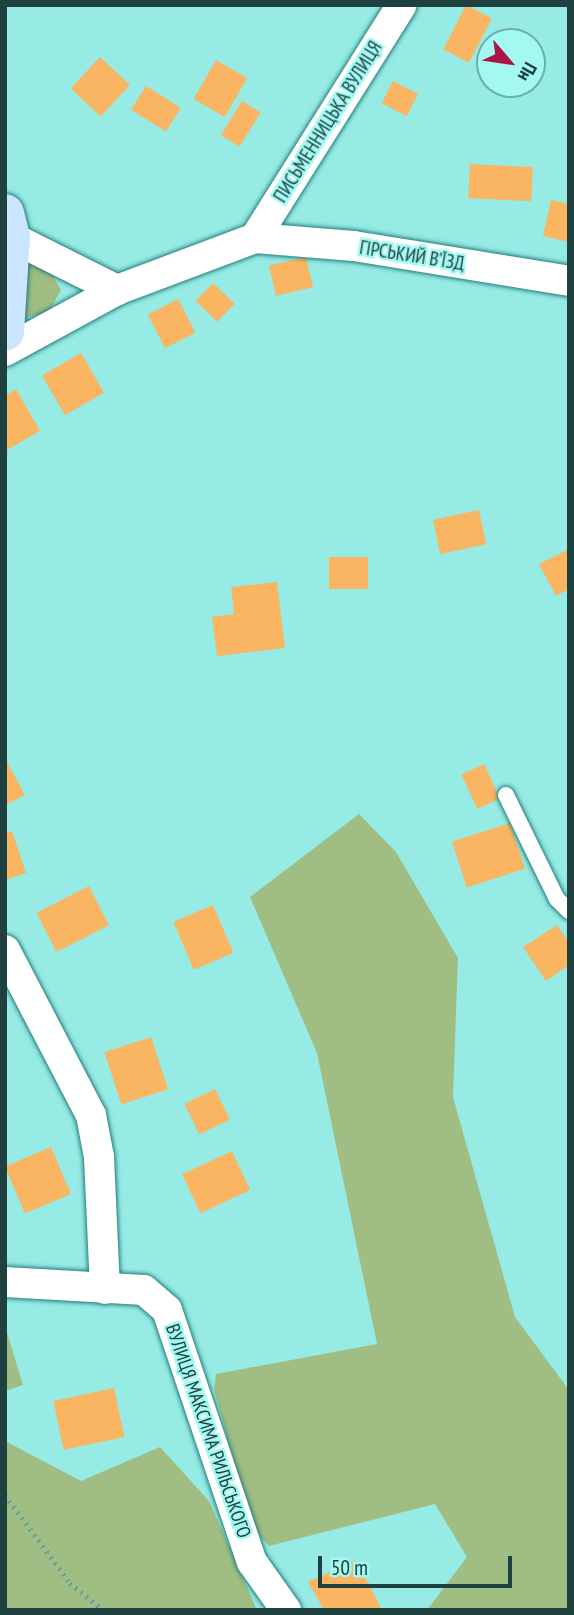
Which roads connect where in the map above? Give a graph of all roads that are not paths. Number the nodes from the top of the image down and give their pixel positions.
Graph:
1 (402, 5) edge
2 (8, 225) edge
3 (255, 238) junction
4 (569, 281) edge
5 (117, 290) junction
6 (5, 332) edge
7 (5, 351) edge
8 (506, 795) dead end
9 (569, 911) edge
10 (5, 950) edge
11 (5, 1282) edge
12 (105, 1289) junction
13 (286, 1610) edge

1 - 3 street, ПИСЬМЕННИЦЬКА ВУЛИЦЯ
2 - 5 street
2 - 6 main road
3 - 4 street, ГІРСЬКИЙ В’ЇЗД
3 - 5 street
5 - 7 street
8 - 9 lane
10 - 12 street
11 - 12 street, ВУЛИЦЯ МАКСИМА РИЛЬСЬКОГО
12 - 13 street, ВУЛИЦЯ МАКСИМА РИЛЬСЬКОГО

